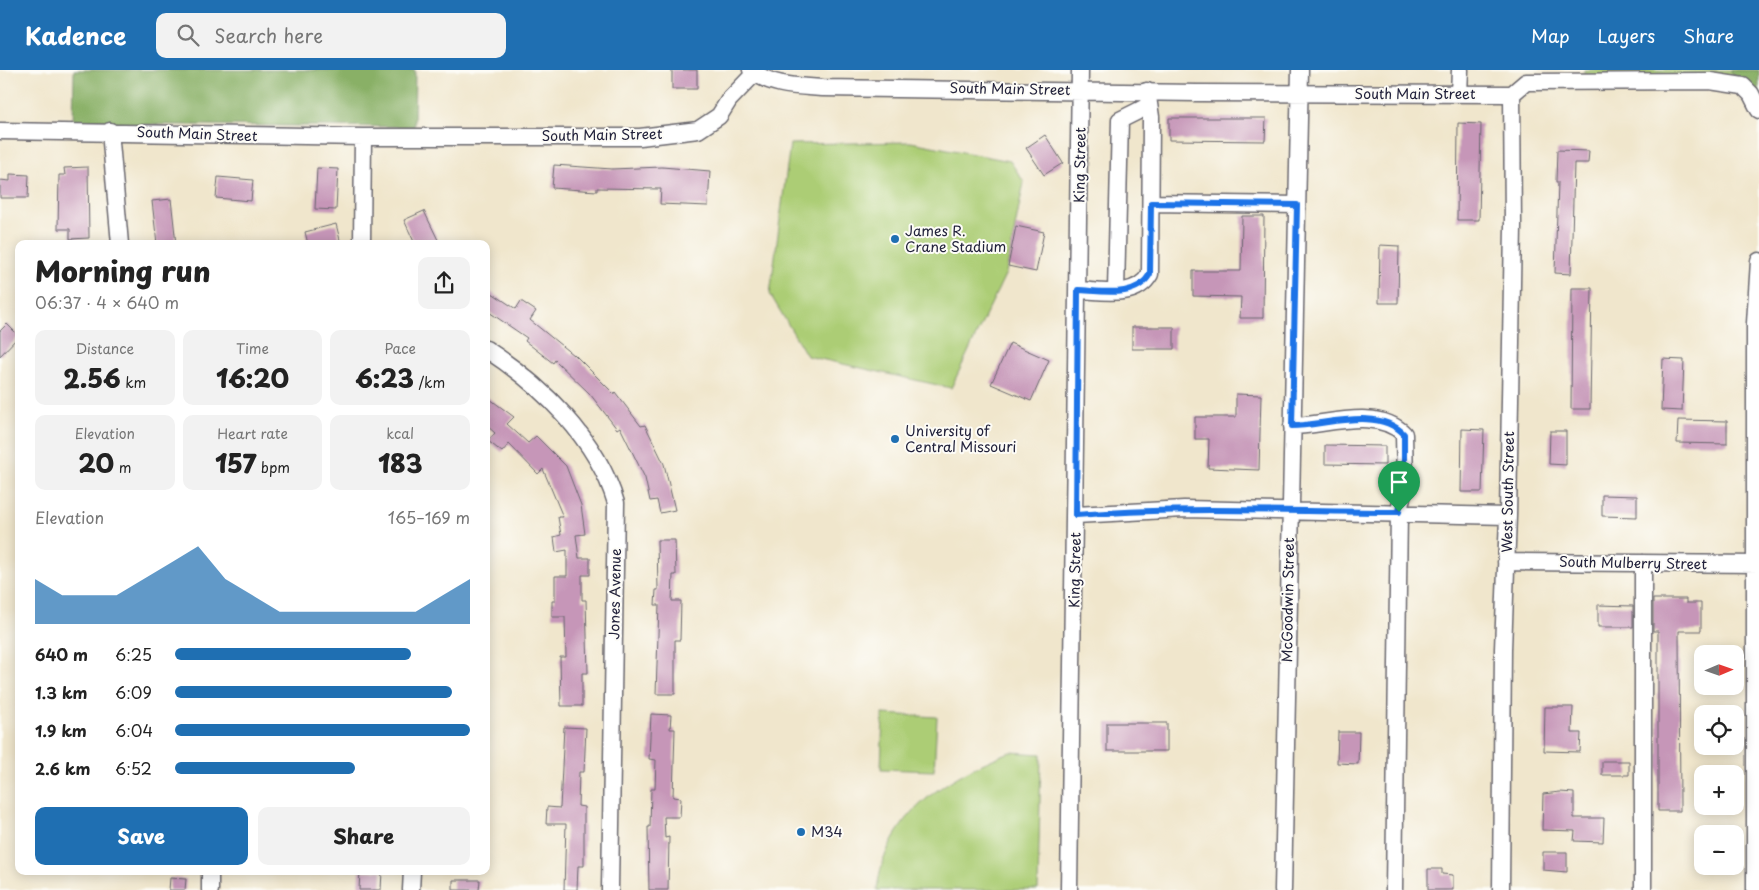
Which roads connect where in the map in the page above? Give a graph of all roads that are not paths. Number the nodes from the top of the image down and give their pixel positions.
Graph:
1 (1080, 70) edge
2 (1300, 70) edge
3 (1460, 70) edge
4 (753, 72) edge
5 (1080, 90) junction
6 (1299, 93) junction
7 (1459, 94) junction
8 (1512, 94) junction
9 (1147, 99) junction
10 (1759, 110) edge
11 (0, 131) edge
12 (110, 131) junction
13 (363, 137) junction
14 (1151, 203) junction
15 (1297, 205) junction
16 (120, 240) edge
17 (362, 240) edge
18 (1759, 260) edge
19 (1078, 290) junction
20 (1116, 291) junction
21 (490, 352) edge
22 (1292, 426) junction
23 (1290, 512) junction
24 (1399, 512) junction
25 (1076, 515) junction
26 (1508, 516) junction
27 (1506, 562) junction
28 (1643, 563) junction
29 (1757, 564) edge
30 (210, 875) edge
31 (412, 875) edge
32 (210, 890) edge
33 (411, 890) edge
34 (610, 890) edge
35 (1069, 890) edge
36 (1283, 890) edge
37 (1394, 890) edge
38 (1501, 890) edge
39 (1643, 890) edge
40 (1755, 890) edge

1 - 5 street, King Street
2 - 6 street, McGoodwin Street
3 - 7 street
4 - 5 street, South Main Street
4 - 13 street, South Main Street
5 - 9 street, South Main Street
5 - 19 street, King Street
6 - 7 street, South Main Street
6 - 9 street, South Main Street
6 - 15 street, McGoodwin Street
7 - 8 street, South Main Street
8 - 10 street
8 - 26 street, West South Street
9 - 14 street
9 - 20 street
11 - 12 street, South Main Street
12 - 13 street, South Main Street
12 - 16 street
13 - 17 street
14 - 15 street
14 - 20 street
15 - 22 street, McGoodwin Street
18 - 29 street
19 - 20 street
19 - 25 street, King Street
21 - 34 street, Jones Avenue
22 - 23 street, McGoodwin Street
22 - 24 street
23 - 24 street
23 - 25 street
23 - 36 street, McGoodwin Street
24 - 26 street
24 - 37 street
25 - 35 street, King Street
26 - 27 street, West South Street
27 - 28 street, South Mulberry Street
27 - 38 street, West South Street
28 - 29 street, South Mulberry Street
28 - 39 street
29 - 40 street
30 - 32 street
31 - 33 street

